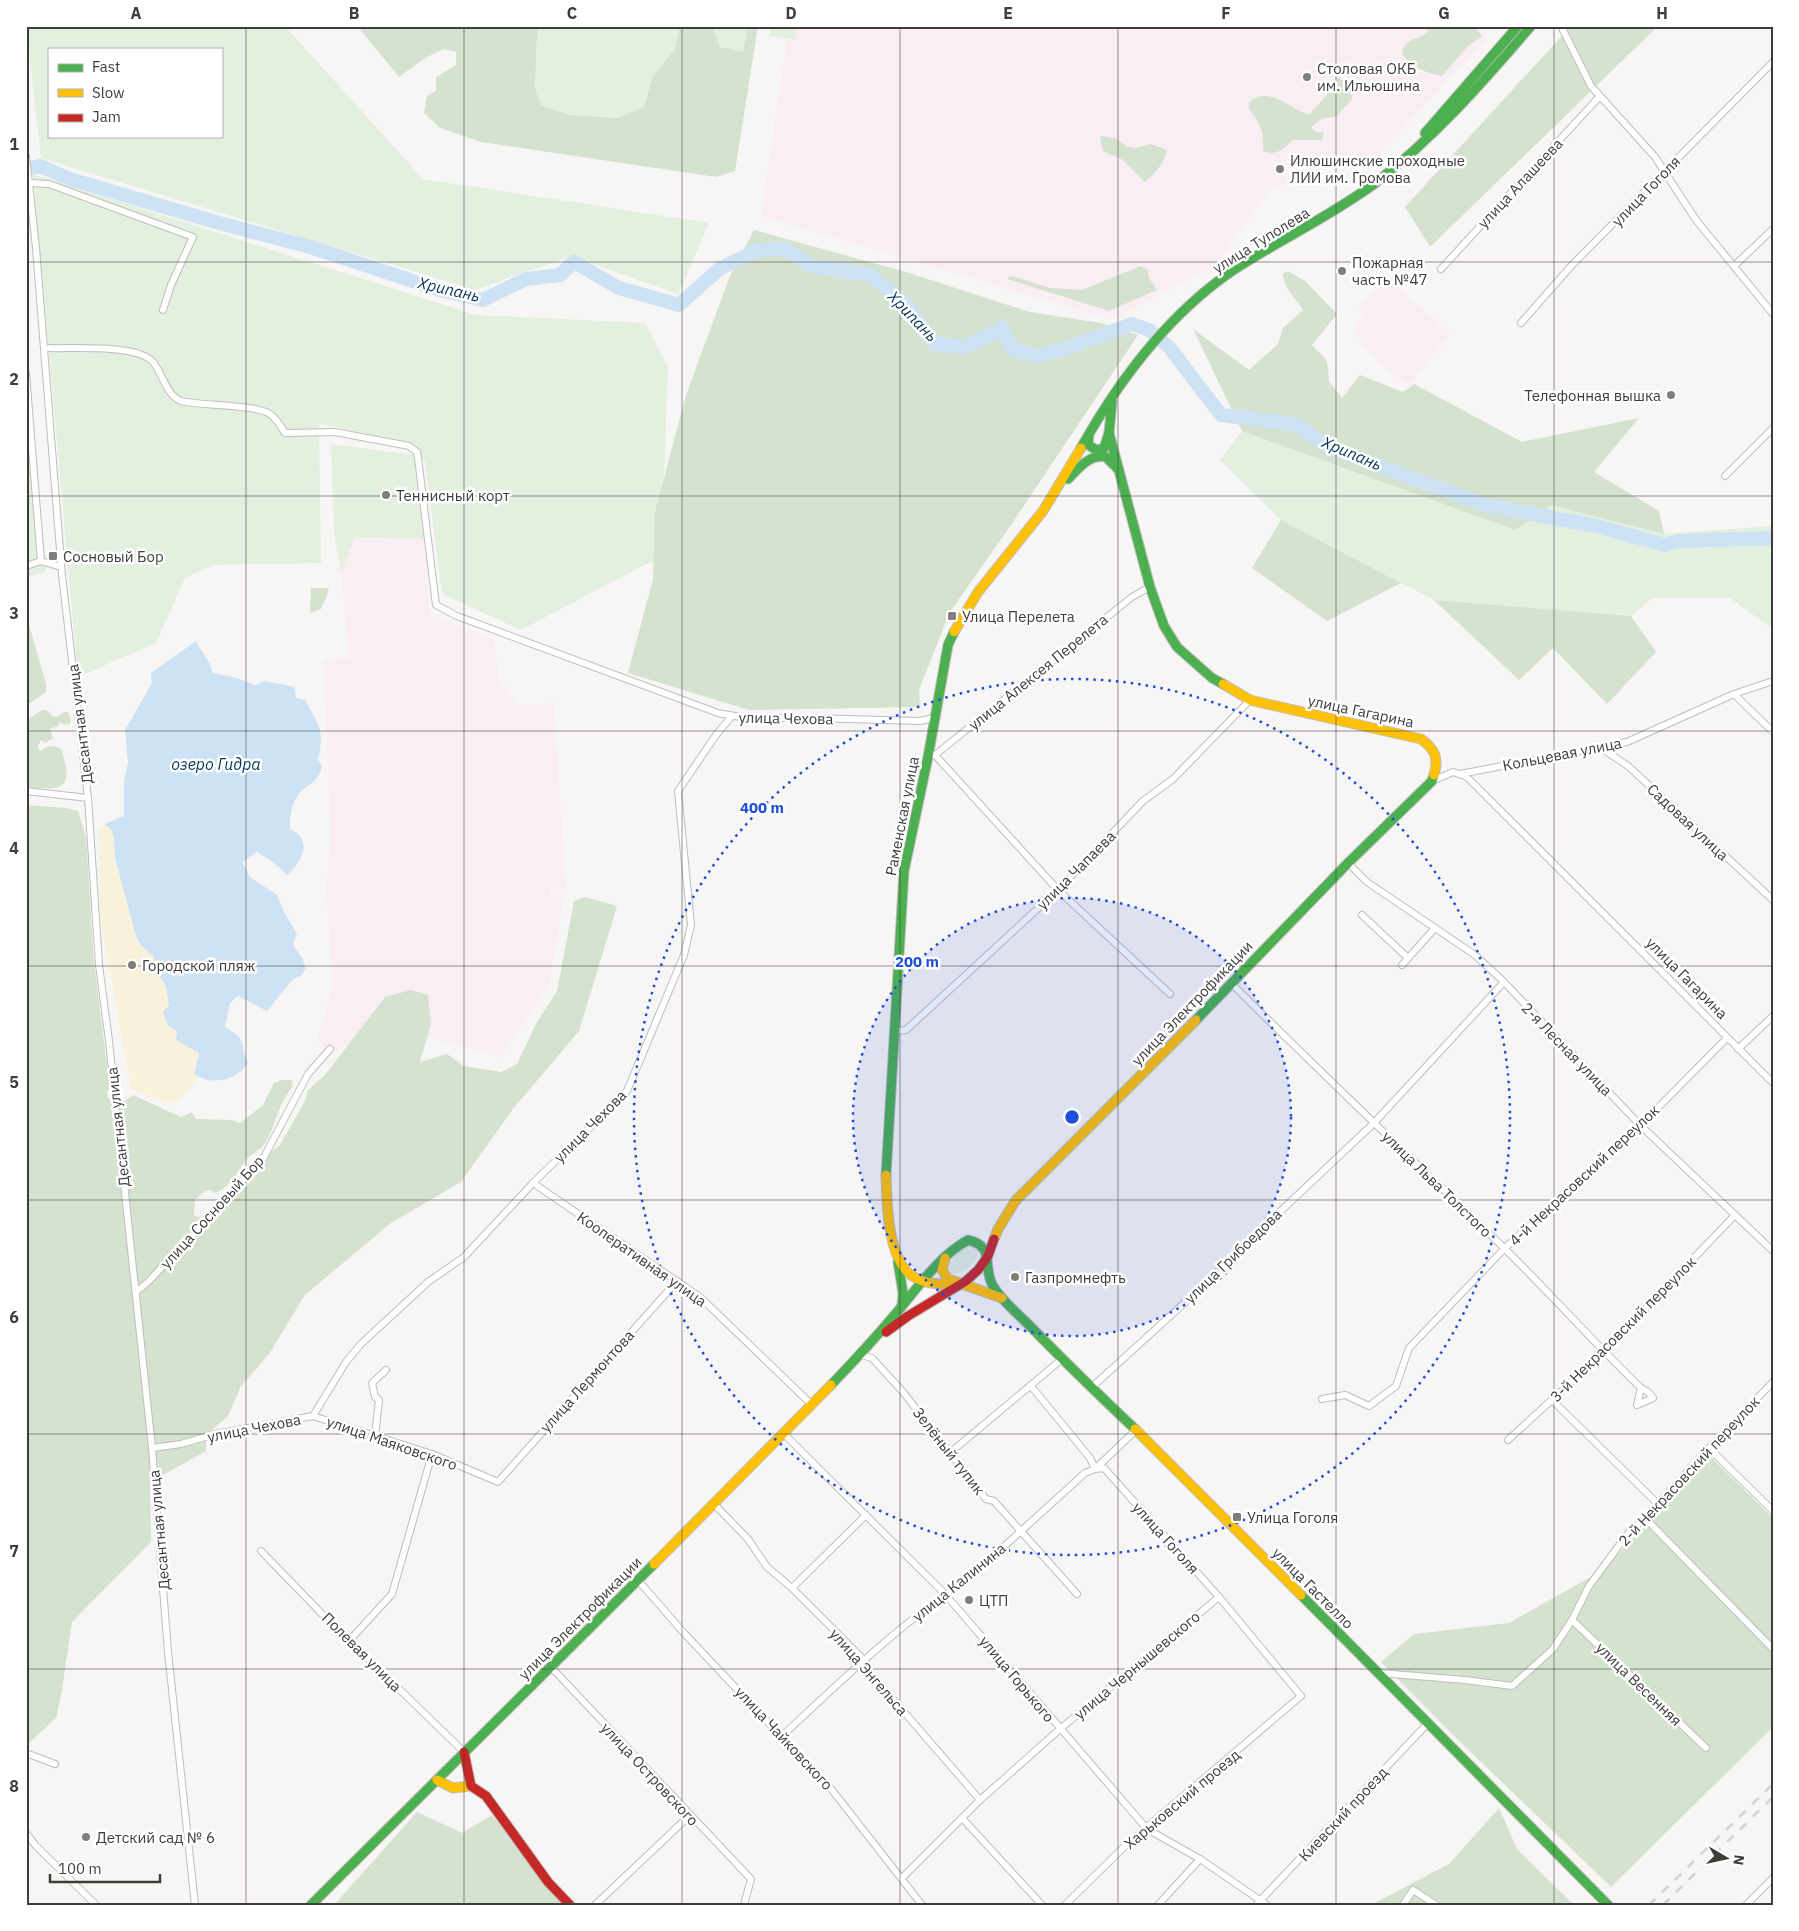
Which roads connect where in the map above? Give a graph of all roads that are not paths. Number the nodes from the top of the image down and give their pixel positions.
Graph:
1 (1518, 26) edge
2 (1532, 26) edge
3 (1561, 26) edge
4 (1773, 62) edge
5 (1600, 96) junction
6 (26, 156) edge
7 (1398, 163) junction
8 (1665, 171) junction
9 (30, 183) junction
10 (1773, 229) edge
11 (1734, 266) junction
12 (1441, 269) dead end
13 (163, 310) dead end
14 (1773, 314) edge
15 (1521, 323) dead end
16 (46, 348) junction
17 (26, 373) edge
18 (1113, 395) junction
19 (1092, 428) junction
20 (1773, 428) edge
21 (1109, 433) junction
22 (1119, 469) junction
23 (1725, 476) dead end
24 (1060, 488) junction
25 (41, 561) junction
26 (26, 566) edge
27 (61, 567) junction
28 (1150, 587) junction
29 (1773, 681) edge
30 (1734, 694) junction
31 (1250, 700) junction
32 (732, 716) junction
33 (934, 718) junction
34 (1773, 732) edge
35 (1601, 748) junction
36 (932, 756) junction
37 (1460, 774) junction
38 (1432, 781) junction
39 (26, 791) edge
40 (88, 798) junction
41 (1348, 863) junction
42 (1058, 890) junction
43 (1773, 900) edge
44 (1362, 914) dead end
45 (1435, 928) junction
46 (1408, 958) junction
47 (1402, 965) dead end
48 (1504, 982) junction
49 (1231, 983) junction
50 (1170, 994) dead end
51 (1773, 1016) edge
52 (895, 1031) junction
53 (1727, 1038) junction
54 (330, 1049) dead end
55 (1738, 1049) junction
56 (1773, 1083) edge
57 (1374, 1124) junction
58 (1640, 1125) junction
59 (532, 1183) junction
60 (1735, 1215) junction
61 (894, 1244) junction
62 (1505, 1248) junction
63 (1773, 1251) edge
64 (946, 1256) junction
65 (988, 1256) junction
66 (924, 1280) junction
67 (677, 1281) junction
68 (960, 1284) junction
69 (136, 1292) junction
70 (1003, 1298) junction
71 (901, 1307) junction
72 (863, 1352) junction
73 (1604, 1352) junction
74 (1062, 1359) junction
75 (386, 1370) dead end
76 (1773, 1382) edge
77 (1031, 1386) junction
78 (1091, 1388) junction
79 (1641, 1388) dead end
80 (1322, 1399) dead end
81 (1552, 1400) junction
82 (812, 1404) junction
83 (313, 1416) junction
84 (1136, 1430) junction
85 (783, 1433) junction
86 (375, 1436) junction
87 (1508, 1440) dead end
88 (152, 1448) junction
89 (1709, 1448) junction
90 (951, 1452) junction
91 (432, 1454) junction
92 (1095, 1469) junction
93 (498, 1482) joint
94 (714, 1504) junction
95 (1658, 1504) junction
96 (1773, 1511) edge
97 (866, 1515) junction
98 (1646, 1518) junction
99 (1021, 1532) junction
100 (262, 1551) dead end
101 (637, 1579) junction
102 (792, 1588) junction
103 (945, 1594) junction
104 (1077, 1594) dead end
105 (1219, 1597) junction
106 (1572, 1620) junction
107 (350, 1640) junction
108 (1773, 1649) edge
109 (861, 1662) junction
110 (551, 1667) junction
111 (1380, 1673) junction
112 (1301, 1696) joint
113 (1428, 1723) junction
114 (1060, 1729) junction
115 (782, 1736) junction
116 (1706, 1748) dead end
117 (464, 1752) junction
118 (26, 1753) edge
119 (55, 1764) dead end
120 (437, 1780) junction
121 (471, 1786) junction
122 (980, 1800) junction
123 (689, 1816) junction
124 (962, 1818) junction
125 (1147, 1829) junction
126 (26, 1833) edge
127 (1200, 1859) junction
128 (902, 1878) junction
129 (1773, 1878) edge
130 (1265, 1902) edge
131 (1606, 1902) edge
132 (96, 1905) edge
133 (195, 1905) edge
134 (311, 1905) edge
135 (570, 1905) edge
136 (595, 1905) edge
137 (744, 1905) edge
138 (922, 1905) edge
139 (1042, 1905) edge
140 (1066, 1905) edge
141 (1158, 1905) edge
142 (1256, 1905) edge
143 (1403, 1905) edge
144 (1436, 1905) edge
145 (1746, 1905) edge

1 - 7 main road, улица Туполева
2 - 7 main road, улица Туполева
3 - 5 street
4 - 8 street, улица Гоголя
5 - 8 street
5 - 12 street, улица Алашеева
6 - 9 street, Десантная улица
7 - 18 main road, улица Туполева
8 - 11 street
8 - 15 street, улица Гоголя
9 - 13 street
9 - 16 street, Десантная улица
10 - 11 street
11 - 14 street
16 - 27 street, Десантная улица
16 - 32 street
17 - 25 street
18 - 19 main road, Раменская улица
18 - 21 main road, улица Гагарина
19 - 21 main road
19 - 24 main road, Раменская улица
20 - 23 street
21 - 22 main road, улица Гагарина
22 - 24 main road
22 - 28 main road, улица Гагарина
24 - 33 main road, Раменская улица
25 - 26 street
25 - 27 street
27 - 40 street, Десантная улица
28 - 31 main road, улица Гагарина
28 - 36 street, улица Алексея Перелета
29 - 30 street, Кольцевая улица
30 - 34 street
30 - 35 street, Кольцевая улица
31 - 38 main road, улица Гагарина
31 - 42 street, улица Чапаева
32 - 33 street, улица Чехова
32 - 59 street, улица Чехова
33 - 36 main road, Раменская улица
35 - 37 street, Кольцевая улица
35 - 43 street, Садовая улица
36 - 42 street
36 - 52 main road, Раменская улица
37 - 38 street
37 - 53 street, улица Гагарина
38 - 41 main road, улица Электрофикации
39 - 40 street
40 - 69 street, Десантная улица
41 - 45 street, 2-я Лесная улица
41 - 49 main road, улица Электрофикации
42 - 50 street
42 - 52 street, улица Чапаева
44 - 46 street
45 - 46 street
45 - 48 street, 2-я Лесная улица
46 - 47 street
48 - 57 street, улица Грибоедова
48 - 58 street, 2-я Лесная улица
49 - 57 street, улица Льва Толстого
49 - 65 main road, улица Электрофикации
51 - 55 street
52 - 61 main road, Раменская улица
53 - 55 street, улица Гагарина
53 - 58 street, 4-й Некрасовский переулок
54 - 69 street, улица Сосновый Бор
55 - 56 street, улица Гагарина
57 - 62 street, улица Льва Толстого
57 - 78 street, улица Грибоедова
58 - 60 street, 2-я Лесная улица
58 - 62 street, 4-й Некрасовский переулок
59 - 67 street, Кооперативная улица
59 - 83 street, улица Чехова
60 - 63 street, 2-я Лесная улица
60 - 73 street, 3-й Некрасовский переулок
61 - 66 main road, Раменская улица
61 - 71 main road
62 - 73 street, улица Льва Толстого
62 - 80 street, 4-й Некрасовский переулок
64 - 65 main road
64 - 66 main road
64 - 68 main road
65 - 68 main road
65 - 70 main road, улица Гастелло
66 - 68 main road
66 - 71 main road
67 - 82 street, Кооперативная улица
67 - 93 street, улица Лермонтова
68 - 70 main road, улица Гастелло
68 - 72 main road
69 - 88 street, Десантная улица
70 - 74 main road, улица Гастелло
71 - 72 main road
72 - 82 main road, улица Электрофикации
72 - 90 street, Зелёный тупик
73 - 79 street, улица Льва Толстого
73 - 81 street, 3-й Некрасовский переулок
74 - 77 street
74 - 78 main road, улица Гастелло
75 - 86 street
76 - 89 street, 2-й Некрасовский переулок
77 - 90 street
77 - 92 street, улица Гоголя
78 - 84 main road, улица Гастелло
81 - 87 street, 3-й Некрасовский переулок
81 - 95 street
82 - 85 main road, улица Электрофикации
83 - 86 street, улица Маяковского
83 - 88 street, улица Чехова
84 - 92 street, улица Калинина
84 - 111 main road, улица Гастелло
85 - 94 main road, улица Электрофикации
85 - 97 street, улица Горького
86 - 91 street, улица Маяковского
88 - 133 street, Десантная улица
89 - 95 street, 2-й Некрасовский переулок
89 - 96 street
90 - 99 street, Зелёный тупик
91 - 93 street, улица Маяковского
91 - 107 street
92 - 99 street, улица Калинина
92 - 105 street, улица Гоголя
94 - 101 main road, улица Электрофикации
94 - 102 street, улица Энгельса
95 - 98 street, 2-й Некрасовский переулок
97 - 102 street
97 - 103 street, улица Горького
98 - 106 street, 2-й Некрасовский переулок
98 - 108 street
99 - 103 street, улица Калинина
99 - 104 street, Зелёный тупик
100 - 107 street, Полевая улица
101 - 110 main road, улица Электрофикации
101 - 115 street, улица Чайковского
102 - 109 street, улица Энгельса
103 - 109 street, улица Калинина
103 - 114 street, улица Горького
105 - 112 street, улица Гоголя
105 - 114 street, улица Чернышевского
106 - 111 street
106 - 116 street, улица Весенняя
107 - 117 street, Полевая улица
109 - 115 street, улица Калинина
109 - 122 street, улица Энгельса
110 - 117 main road, улица Электрофикации
110 - 123 street, улица Островского
111 - 113 main road, улица Гастелло
112 - 125 street, Харьковский проезд
113 - 130 street, Киевский проезд
113 - 131 main road, улица Гастелло
114 - 122 street, улица Чернышевского
114 - 125 street, улица Горького
115 - 128 street, улица Чайковского
117 - 120 main road, улица Электрофикации
117 - 121 main road
118 - 119 street
120 - 121 main road
120 - 134 main road, улица Электрофикации
121 - 135 main road
122 - 124 street, улица Чернышевского
123 - 136 street
123 - 137 street, улица Островского
124 - 128 street, улица Чернышевского
124 - 139 street
125 - 127 street, улица Горького
125 - 140 street, Харьковский проезд
126 - 132 street
127 - 130 street, улица Горького
127 - 141 street
128 - 138 street, улица Чайковского
129 - 145 street
130 - 142 street, Киевский проезд
143 - 144 street

